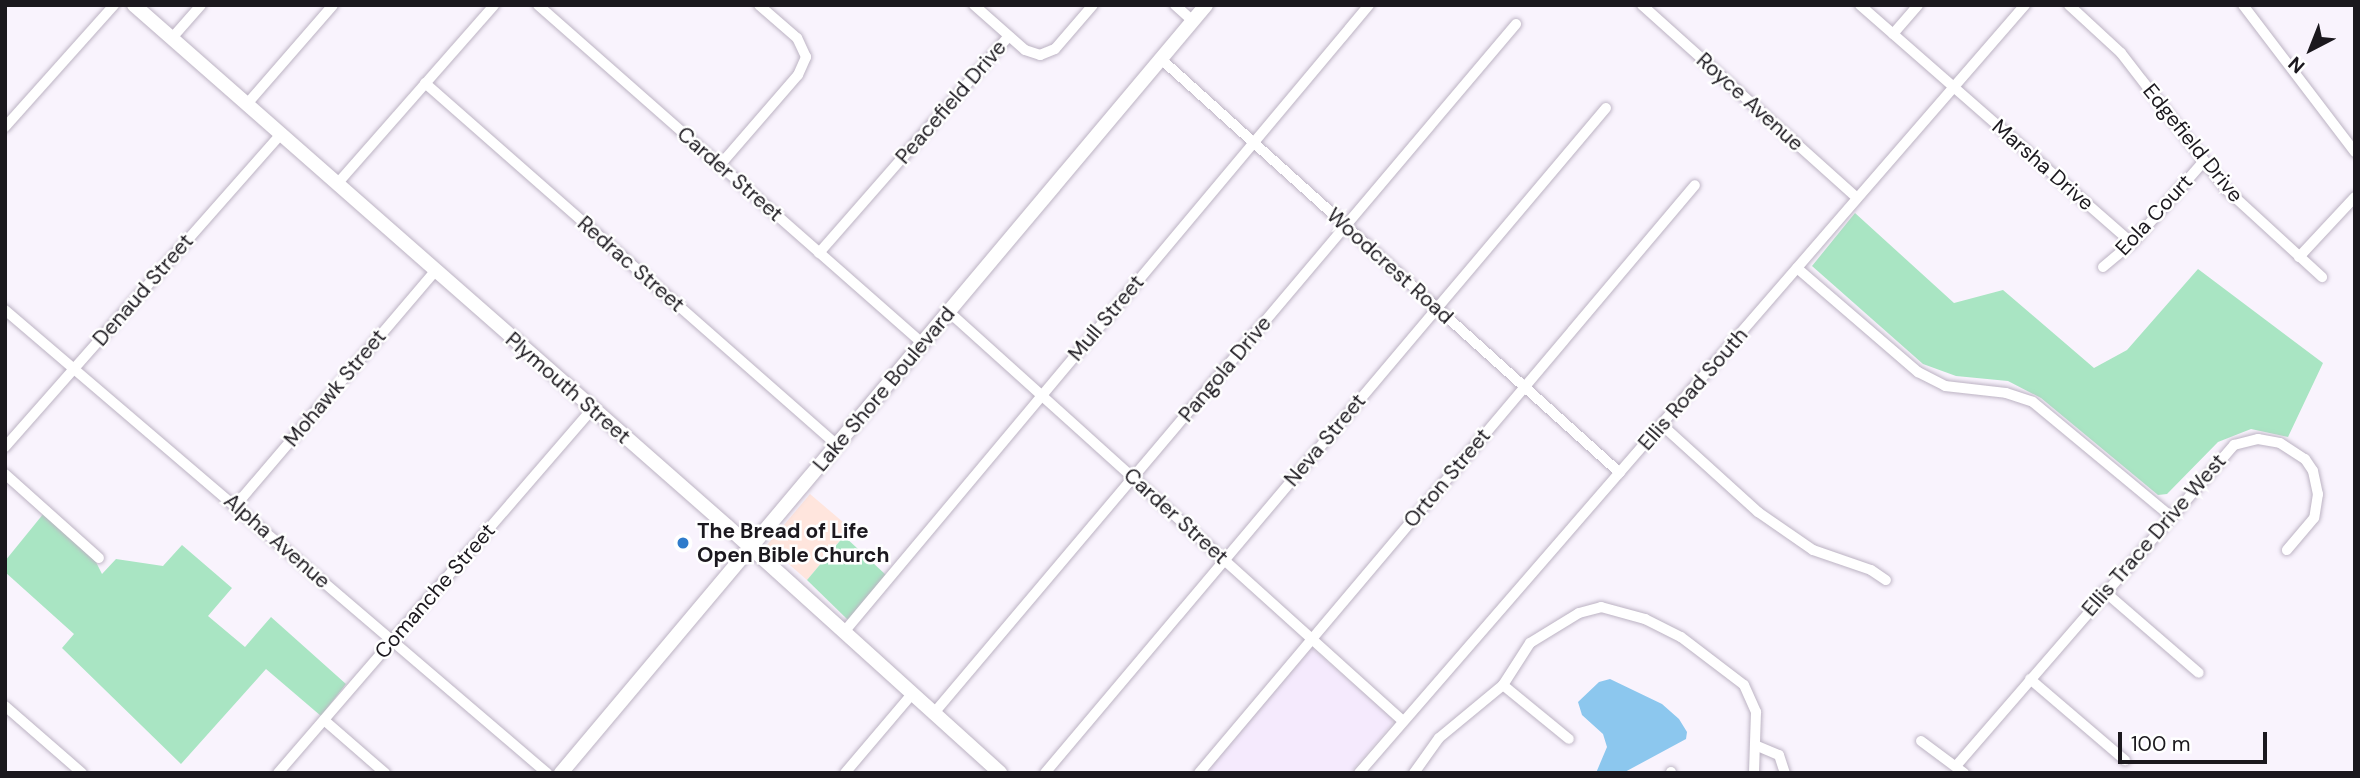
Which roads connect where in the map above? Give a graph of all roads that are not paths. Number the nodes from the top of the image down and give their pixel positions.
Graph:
1 (114, 5) edge
2 (134, 5) edge
3 (201, 5) edge
4 (333, 5) edge
5 (494, 5) edge
6 (538, 5) edge
7 (759, 5) edge
8 (974, 5) edge
9 (1093, 5) edge
10 (1175, 5) edge
11 (1206, 5) edge
12 (1369, 5) edge
13 (1642, 5) edge
14 (1860, 5) edge
15 (1918, 5) edge
16 (2025, 5) edge
17 (2069, 5) edge
18 (2244, 5) edge
19 (1193, 21) junction
20 (1516, 24) dead end
21 (1893, 34) junction
22 (1009, 36) junction
23 (172, 38) junction
24 (1161, 60) junction
25 (425, 83) junction
26 (1953, 87) junction
27 (247, 104) junction
28 (1606, 108) dead end
29 (5, 127) edge
30 (281, 134) junction
31 (1253, 143) junction
32 (2355, 152) edge
33 (2204, 162) junction
34 (720, 165) junction
35 (337, 184) junction
36 (1696, 185) dead end
37 (2355, 197) edge
38 (1857, 198) junction
39 (1345, 225) junction
40 (2132, 243) junction
41 (819, 253) junction
42 (2299, 257) junction
43 (2103, 267) dead end
44 (1797, 268) junction
45 (435, 271) junction
46 (2322, 277) dead end
47 (1436, 307) junction
48 (5, 310) edge
49 (949, 312) junction
50 (922, 343) junction
51 (75, 369) junction
52 (1524, 387) junction
53 (1042, 396) junction
54 (592, 409) junction
55 (1662, 425) junction
56 (837, 445) junction
57 (5, 447) edge
58 (1620, 473) junction
59 (5, 474) edge
60 (1133, 478) junction
61 (236, 505) junction
62 (2169, 515) junction
63 (751, 548) junction
64 (2287, 550) dead end
65 (99, 558) dead end
66 (1224, 559) junction
67 (1886, 580) dead end
68 (2104, 592) junction
69 (844, 632) junction
70 (1311, 638) junction
71 (393, 640) junction
72 (2199, 673) dead end
73 (2030, 679) junction
74 (1503, 685) junction
75 (912, 694) junction
76 (5, 706) edge
77 (933, 713) junction
78 (324, 720) junction
79 (1404, 720) junction
80 (1569, 739) dead end
81 (1921, 741) dead end
82 (1755, 744) junction
83 (2125, 760) dead end
84 (1960, 769) edge
85 (82, 773) edge
86 (278, 773) edge
87 (385, 773) edge
88 (547, 773) edge
89 (561, 773) edge
90 (845, 773) edge
91 (1000, 773) edge
92 (1045, 773) edge
93 (1199, 773) edge
94 (1359, 773) edge
95 (1414, 773) edge
96 (1754, 773) edge
97 (1785, 773) edge

1 - 29 street
2 - 23 street, Plymouth Street
3 - 23 street
4 - 27 street
5 - 25 street
6 - 34 street, Carder Street
7 - 34 street
8 - 22 street
9 - 22 street, Peacefield Drive
10 - 19 street
11 - 19 street, Lake Shore Boulevard
12 - 31 street, Mull Street
13 - 38 street, Royce Avenue
14 - 21 street, Marsha Drive
15 - 21 street
16 - 26 street, Ellis Road South
17 - 33 street, Edgefield Drive
18 - 32 street
19 - 24 street, Lake Shore Boulevard
20 - 39 street, Pangola Drive
21 - 26 street, Marsha Drive
22 - 41 street, Peacefield Drive
23 - 27 street, Plymouth Street
24 - 31 street, Woodcrest Road
24 - 49 street, Lake Shore Boulevard
25 - 35 street
25 - 56 street, Redrac Street
26 - 38 street, Ellis Road South
26 - 40 street, Marsha Drive
27 - 30 street, Plymouth Street
28 - 47 street, Neva Street
30 - 35 street, Plymouth Street
30 - 51 street, Denaud Street
31 - 39 street, Woodcrest Road
31 - 53 street, Mull Street
33 - 40 street, Eola Court
33 - 42 street, Edgefield Drive
34 - 41 street, Carder Street
35 - 45 street, Plymouth Street
36 - 52 street, Orton Street
37 - 42 street
38 - 44 street, Ellis Road South
39 - 47 street, Woodcrest Road
39 - 60 street, Pangola Drive
40 - 43 street, Eola Court
41 - 50 street, Carder Street
42 - 46 street, Edgefield Drive
44 - 55 street, Ellis Road South
44 - 62 street
45 - 54 street, Plymouth Street
45 - 61 street, Mohawk Street
47 - 52 street, Woodcrest Road
47 - 66 street, Neva Street
48 - 51 street, Alpha Avenue
49 - 50 street, Lake Shore Boulevard
49 - 53 street, Carder Street
50 - 56 street, Lake Shore Boulevard
51 - 57 street, Denaud Street
51 - 61 street, Alpha Avenue
52 - 58 street, Woodcrest Road
52 - 70 street, Orton Street
53 - 60 street, Carder Street
53 - 69 street, Mull Street
54 - 63 street, Plymouth Street
54 - 71 street, Comanche Street
55 - 58 street, Ellis Road South
55 - 67 street
56 - 63 street, Lake Shore Boulevard
58 - 79 street, Ellis Road South
59 - 65 street
60 - 66 street, Carder Street
60 - 77 street, Pangola Drive
61 - 71 street, Alpha Avenue
62 - 64 street, Ellis Trace Drive West
62 - 68 street, Ellis Trace Drive West
63 - 69 street, Plymouth Street
63 - 89 street, Lake Shore Boulevard
66 - 70 street, Carder Street
66 - 92 street, Neva Street
68 - 72 street
68 - 73 street, Ellis Trace Drive West
69 - 75 street, Plymouth Street
70 - 79 street, Carder Street
70 - 93 street, Orton Street
71 - 78 street, Comanche Street
71 - 88 street, Alpha Avenue
73 - 83 street
73 - 84 street, Ellis Trace Drive West
74 - 80 street
74 - 82 street
74 - 95 street
75 - 77 street, Plymouth Street
75 - 90 street
76 - 85 street
77 - 91 street, Plymouth Street
78 - 86 street, Comanche Street
78 - 87 street
79 - 94 street, Ellis Road South
81 - 84 street
82 - 96 street
82 - 97 street

